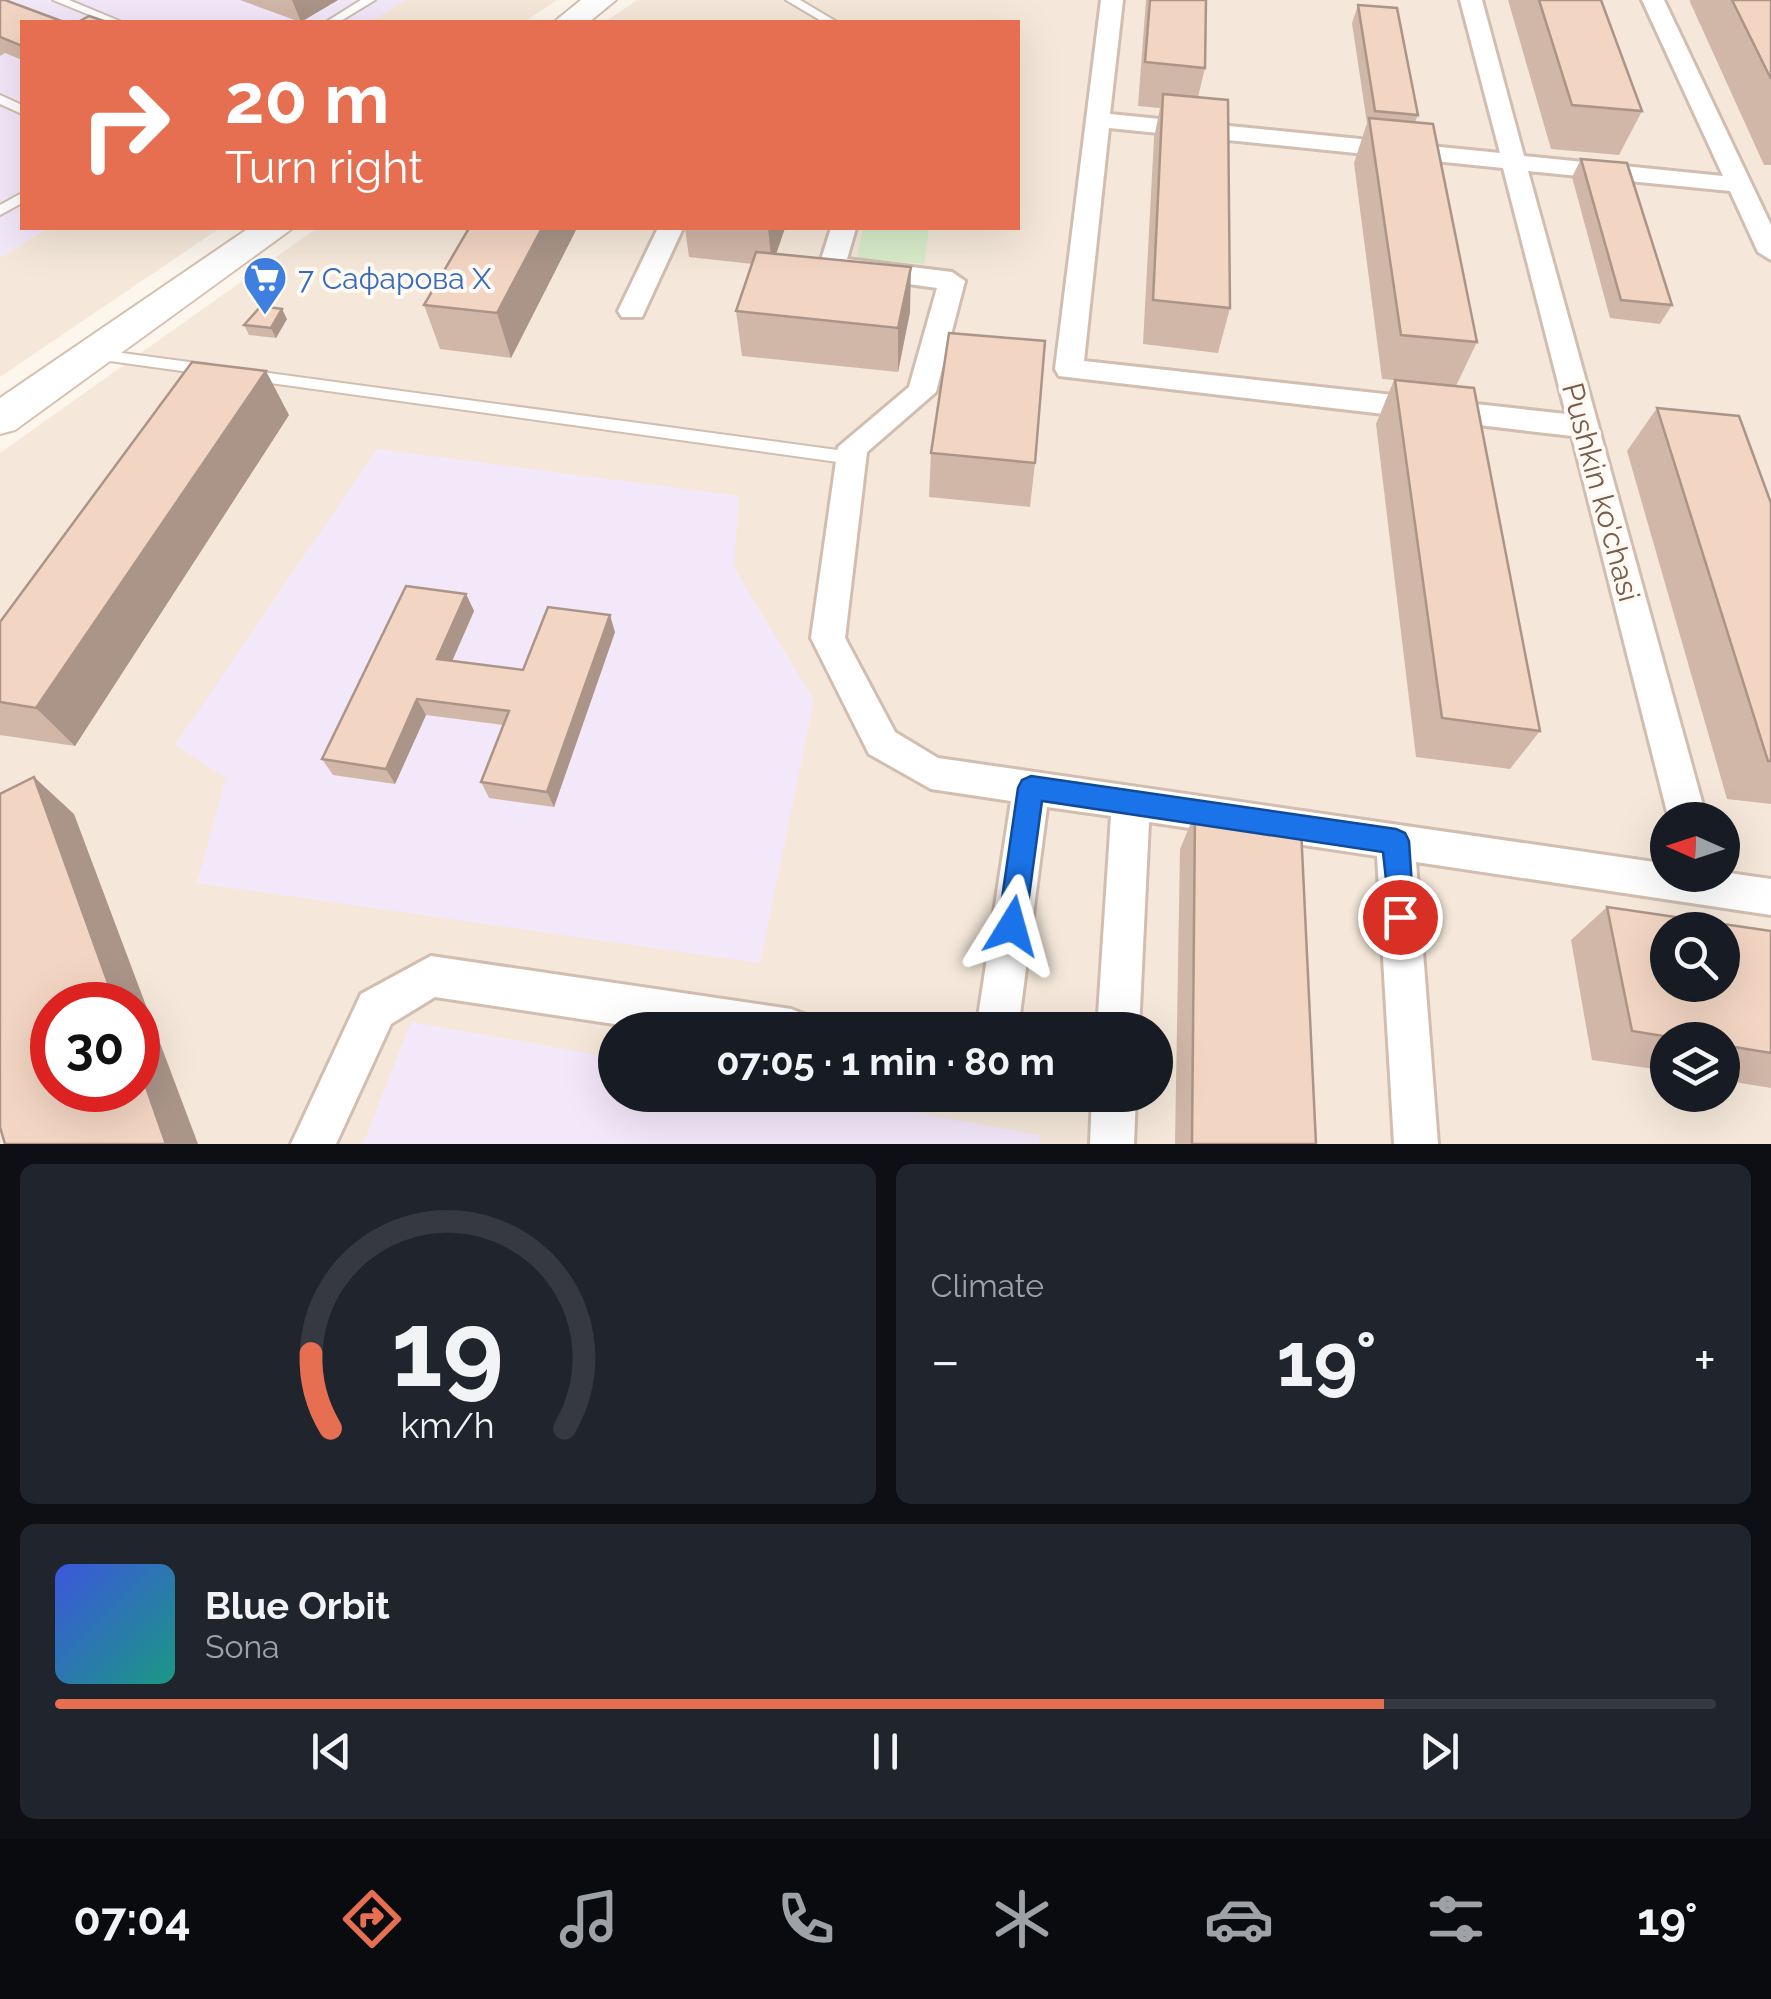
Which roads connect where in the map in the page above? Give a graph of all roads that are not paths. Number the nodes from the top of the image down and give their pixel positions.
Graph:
1 (59, 0) edge
2 (369, 0) edge
3 (601, 0) edge
4 (792, 0) edge
5 (1112, 0) edge
6 (1472, 0) edge
7 (1653, 0) edge
8 (111, 20) edge
9 (335, 20) edge
10 (572, 20) edge
11 (827, 20) edge
12 (1098, 120) junction
13 (1514, 163) junction
14 (1742, 185) junction
15 (271, 230) edge
16 (669, 230) edge
17 (842, 230) edge
18 (1771, 252) edge
19 (632, 311) dead end
20 (92, 354) junction
21 (0, 418) edge
22 (1584, 427) junction
23 (852, 458) junction
24 (1031, 788) junction
25 (1130, 802) junction
26 (1683, 802) edge
27 (1396, 841) junction
28 (1650, 874) edge
29 (1740, 890) edge
30 (1771, 897) edge
31 (671, 1012) edge
32 (1000, 1012) edge
33 (1119, 1012) edge
34 (1113, 1112) edge
35 (313, 1144) edge
36 (1112, 1144) edge
37 (1416, 1144) edge

1 - 8 lane
2 - 9 lane
3 - 10 street
4 - 11 lane
5 - 12 street
6 - 13 street, Pushkin ko'chasi
7 - 14 street
12 - 13 street
12 - 22 street
13 - 14 street
13 - 22 street, Pushkin ko'chasi
14 - 18 street
15 - 20 street
16 - 19 street
17 - 23 street
20 - 21 street
20 - 23 lane
22 - 26 street, Pushkin ko'chasi
23 - 24 street
24 - 25 street
24 - 32 street
25 - 27 street
25 - 33 street
27 - 28 street
27 - 37 street
29 - 30 street
31 - 35 street
34 - 36 street

